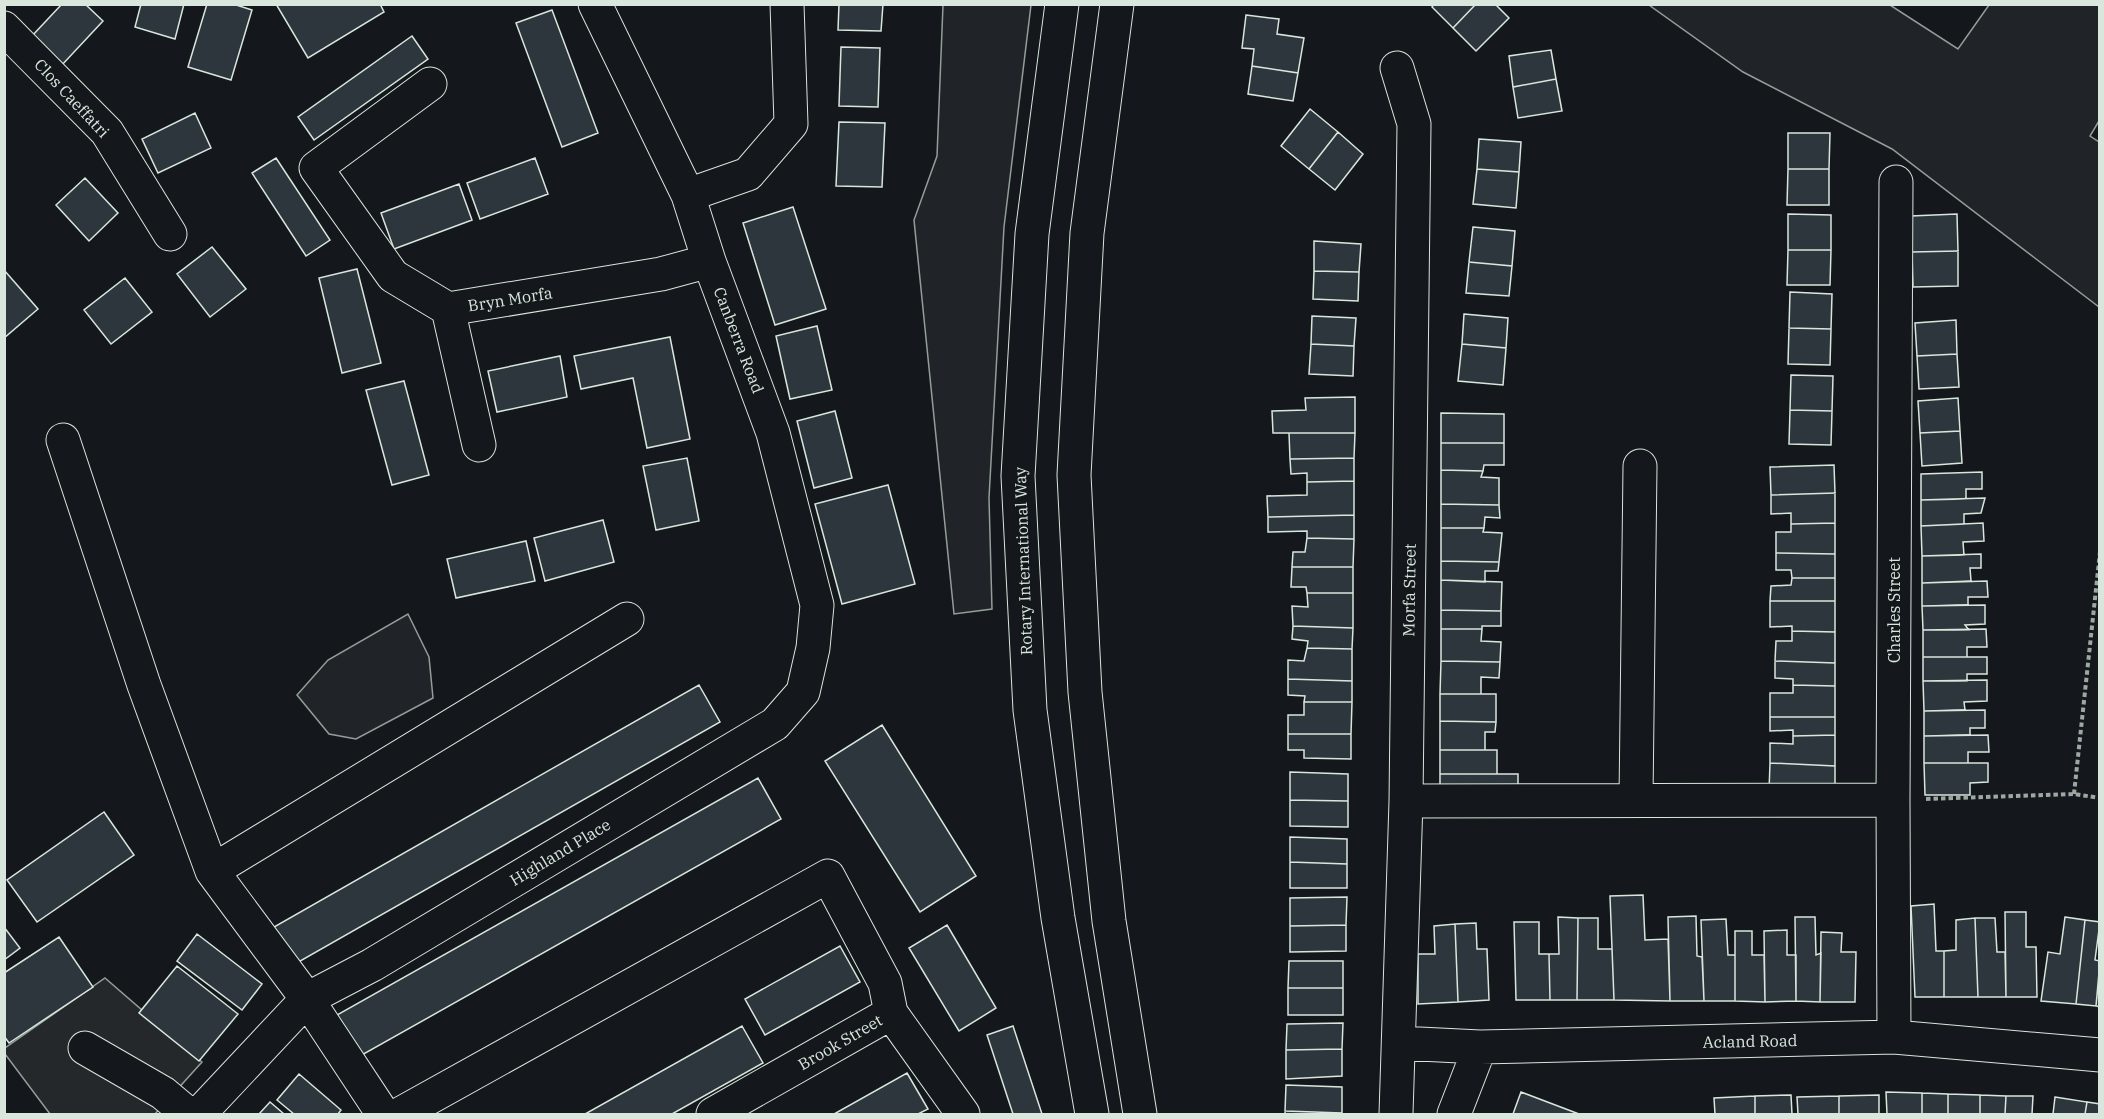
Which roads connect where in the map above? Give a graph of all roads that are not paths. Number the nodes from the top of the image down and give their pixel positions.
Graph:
1 (595, 4) edge
2 (787, 4) edge
3 (1062, 4) edge
4 (1117, 4) edge
5 (4, 28) edge
6 (1397, 68) dead end
7 (430, 84) dead end
8 (1896, 182) dead end
9 (688, 195) junction
10 (170, 234) dead end
11 (709, 261) junction
12 (448, 309) junction
13 (63, 440) dead end
14 (479, 445) dead end
15 (1640, 466) dead end
16 (627, 619) dead end
17 (803, 692) joint
18 (1636, 799) junction
19 (1893, 800) junction
20 (1406, 801) junction
21 (212, 872) junction
22 (307, 999) junction
23 (891, 1013) junction
24 (1894, 1037) junction
25 (1399, 1043) junction
26 (1480, 1047) junction
27 (85, 1048) dead end
28 (2100, 1055) edge
29 (188, 1114) edge
30 (199, 1114) edge
31 (383, 1114) edge
32 (400, 1114) edge
33 (713, 1114) edge
34 (963, 1114) edge
35 (1092, 1114) edge
36 (1140, 1114) edge
37 (1396, 1114) edge
38 (1454, 1114) edge

1 - 9 street, Canberra Road
2 - 9 street
3 - 35 street, Rotary International Way
4 - 36 street
5 - 10 street, Clos Caeffatri
6 - 20 street, Morfa Street
7 - 12 street
8 - 19 street, Charles Street
9 - 11 street, Canberra Road
11 - 12 street, Bryn Morfa
11 - 17 street, Canberra Road
12 - 14 street, Bryn Morfa
13 - 21 street
15 - 18 street
16 - 21 street
17 - 22 street, Highland Place
18 - 19 street
18 - 20 street
19 - 24 street, Charles Street
20 - 25 street, Morfa Street
21 - 22 street
22 - 30 street, Highland Place
22 - 31 street
23 - 32 street
23 - 33 street, Brook Street
23 - 34 street, Brook Street
24 - 26 street, Acland Road
24 - 28 street, Acland Road
25 - 26 street, Acland Road
25 - 37 street, Morfa Street
26 - 38 street
27 - 29 street

